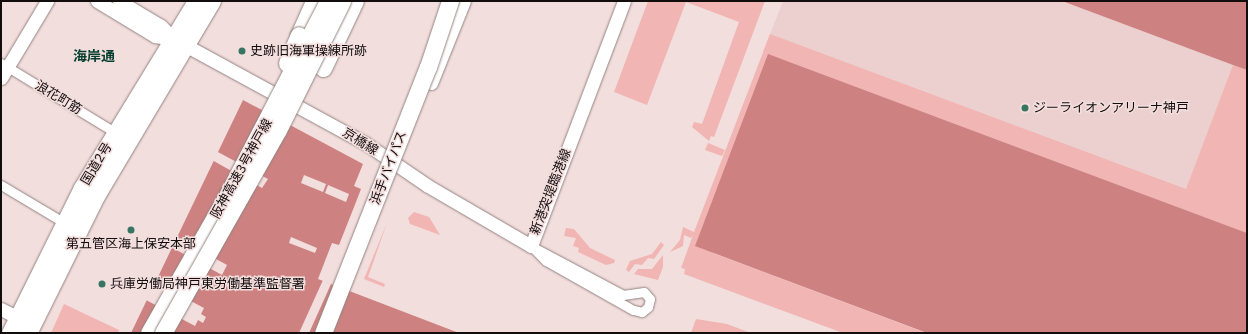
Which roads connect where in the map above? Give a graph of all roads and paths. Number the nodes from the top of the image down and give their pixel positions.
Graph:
1 (47, 1) edge
2 (97, 1) edge
3 (119, 1) edge
4 (196, 1) edge
5 (212, 1) edge
6 (314, 1) edge
7 (328, 1) edge
8 (342, 1) edge
9 (355, 1) edge
10 (451, 1) edge
11 (464, 1) edge
12 (624, 1) edge
13 (180, 42) junction
14 (3, 70) edge
15 (116, 133) junction
16 (385, 157) junction
17 (396, 165) junction
18 (1, 185) edge
19 (233, 198) junction
20 (63, 222) junction
21 (531, 246) junction
22 (1, 309) edge
23 (26, 325) edge
24 (10, 333) edge
25 (149, 333) edge
26 (164, 333) edge
27 (322, 333) edge
28 (327, 333) edge

1 - 14 street
2 - 13 street
3 - 13 street
4 - 13 highway, 国道2号
5 - 13 highway, 国道2号
6 - 19 highway, bridge
7 - 19 highway, 阪神高速3号神戸線, bridge
8 - 19 highway, 阪神高速3号神戸線, bridge
9 - 19 highway, bridge
10 - 16 street, 京橋線
10 - 27 highway, 浜手バイパス, bridge
10 - 28 highway, 浜手バイパス, bridge
11 - 17 street
12 - 21 street, 新港突堤臨港線
13 - 15 highway, 国道2号
13 - 16 street, 京橋線
13 - 23 highway, 国道2号
14 - 15 street, 浪花町筋
15 - 20 highway, 国道2号
16 - 17 street, 新港突堤臨港線
17 - 21 street, 新港突堤臨港線
18 - 20 street
19 - 25 highway, 阪神高速3号神戸線
19 - 26 highway, 阪神高速3号神戸線, bridge
20 - 23 highway, 国道2号
21 - 21 street
22 - 23 street
23 - 24 highway, 国道2号

